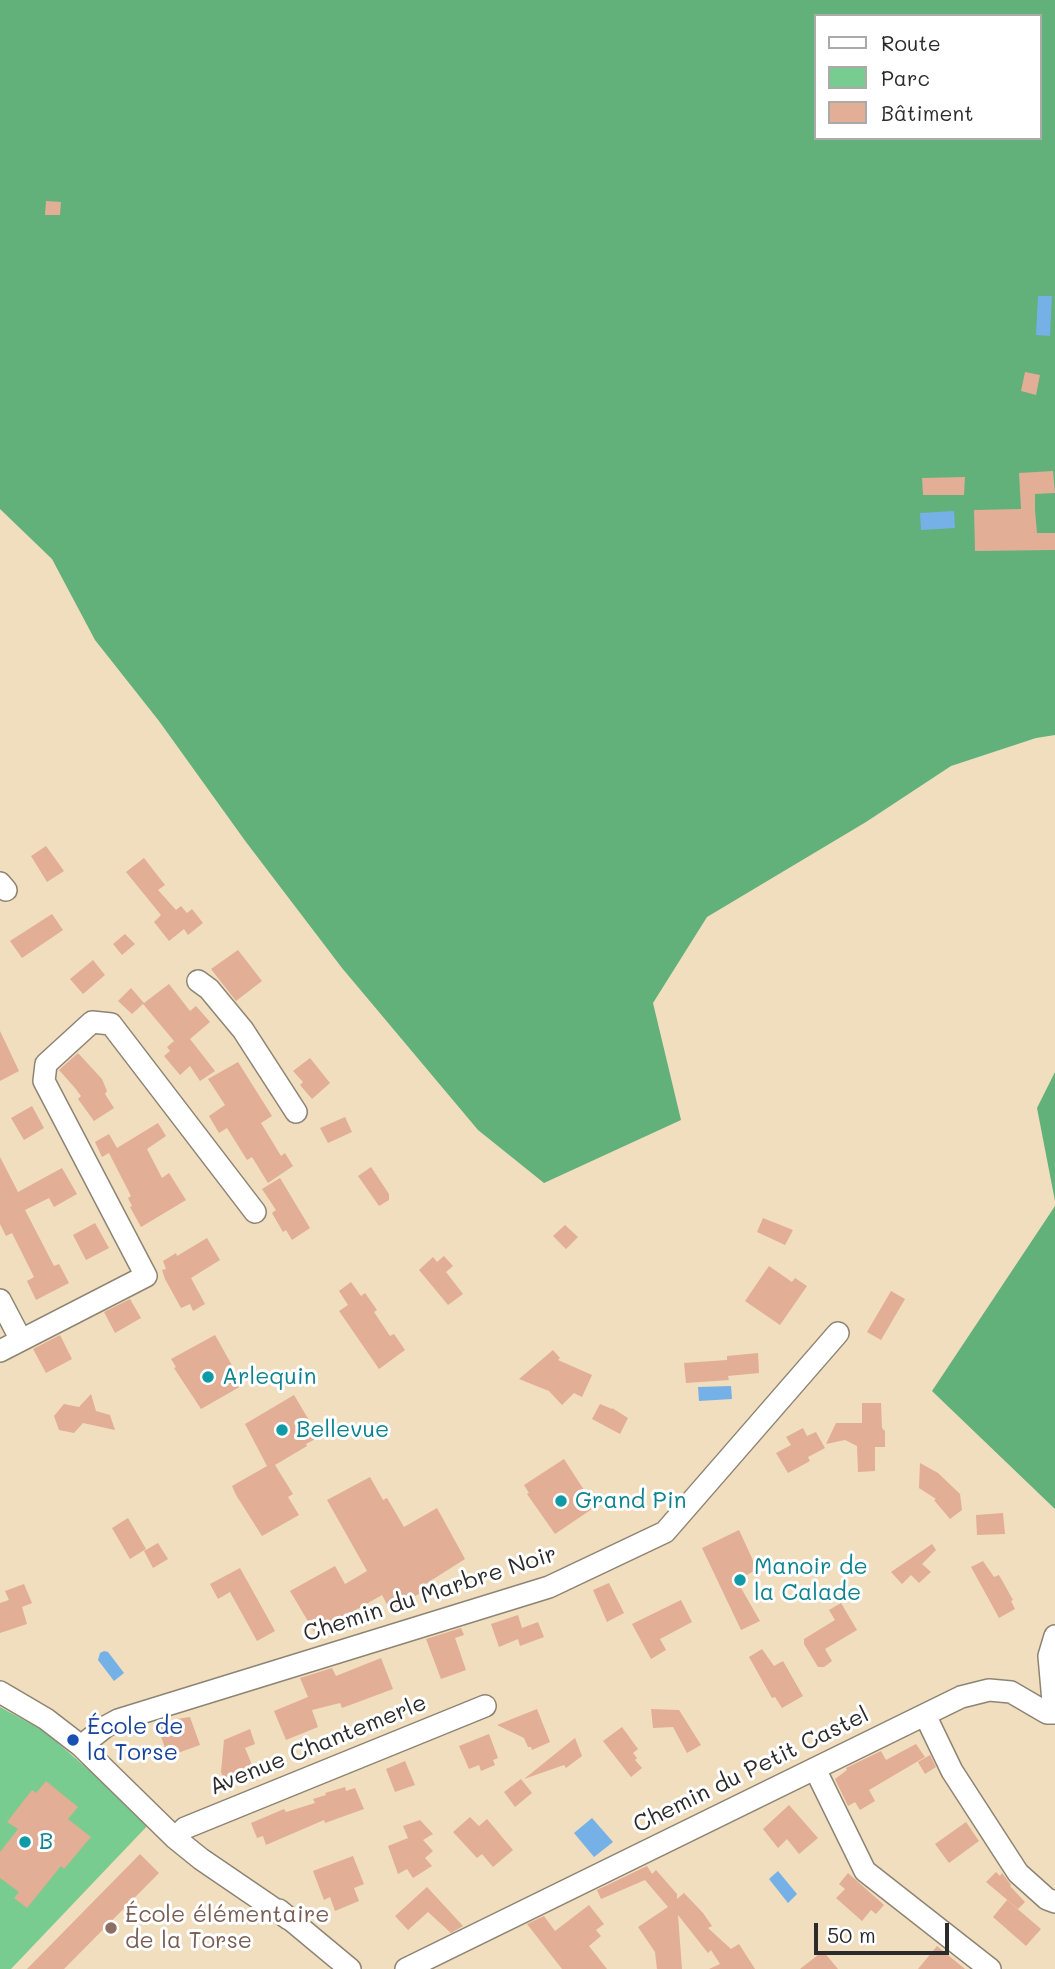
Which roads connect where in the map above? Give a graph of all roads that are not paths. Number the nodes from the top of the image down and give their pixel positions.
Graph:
1 (198, 981) dead end
2 (296, 1112) dead end
3 (255, 1212) dead end
4 (0, 1300) edge
5 (838, 1333) dead end
6 (22, 1340) junction
7 (0, 1352) edge
8 (1055, 1636) edge
9 (0, 1692) edge
10 (485, 1706) dead end
11 (925, 1715) junction
12 (81, 1746) junction
13 (815, 1769) junction
14 (180, 1833) junction
15 (1055, 1902) edge
16 (350, 1969) edge
17 (406, 1969) edge
18 (990, 1969) edge

1 - 2 street
3 - 6 street
4 - 6 street
5 - 12 street, Chemin du Marbre Noir
6 - 7 street
8 - 11 street, Chemin du Petit Castel
9 - 12 street
10 - 14 street, Avenue Chantemerle
11 - 13 street, Chemin du Petit Castel
11 - 15 street
12 - 14 street
13 - 17 street, Chemin du Petit Castel
13 - 18 street
14 - 16 street

